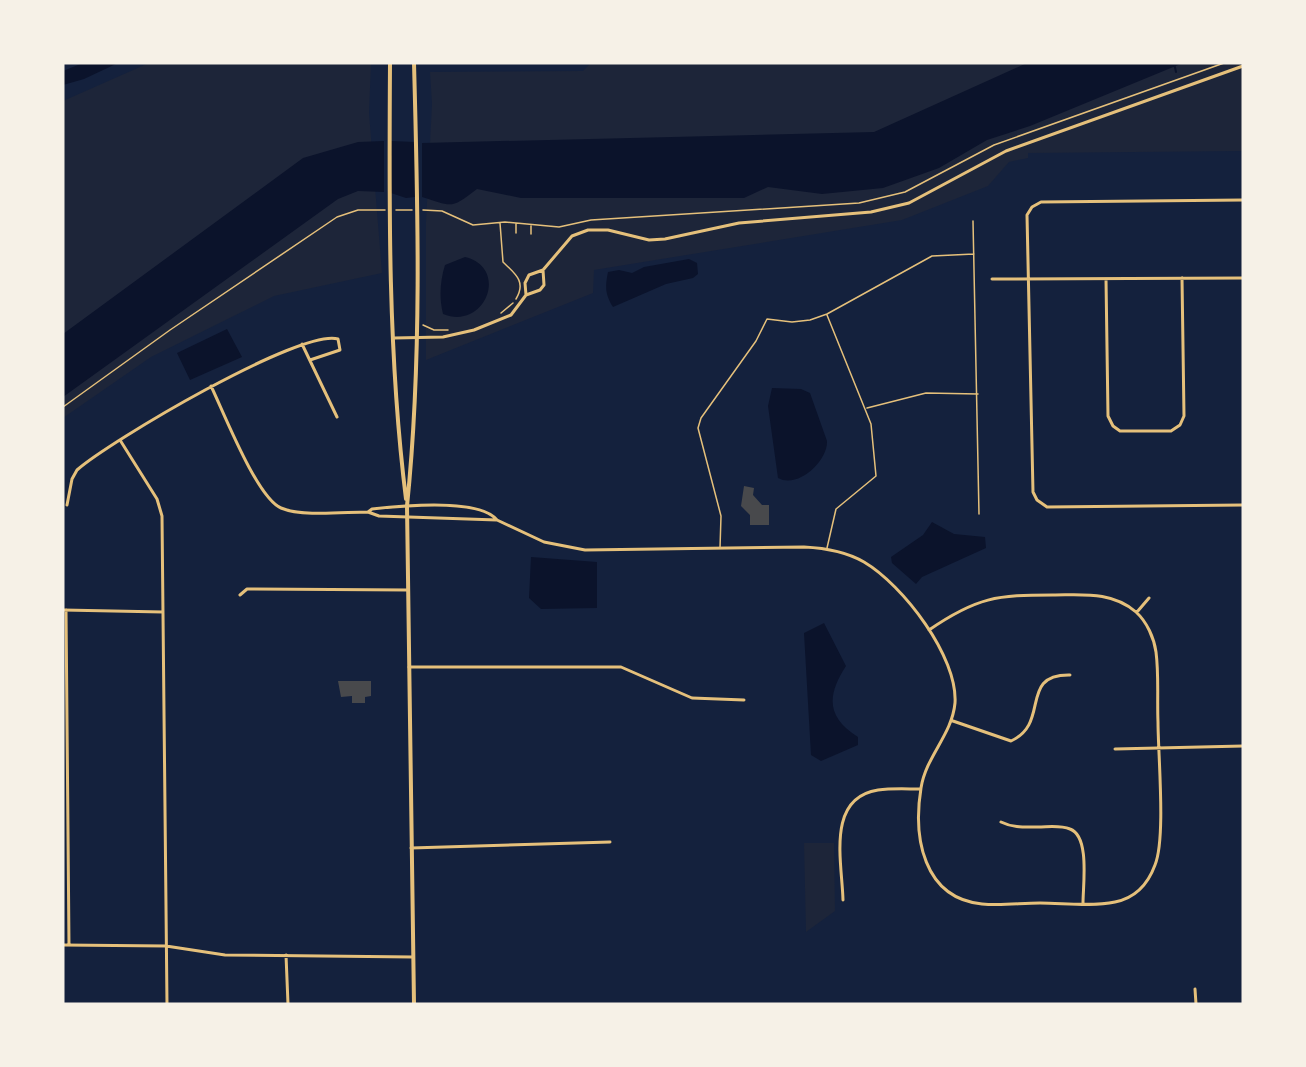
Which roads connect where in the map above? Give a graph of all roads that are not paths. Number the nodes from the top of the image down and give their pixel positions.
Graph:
1 (390, 63) edge
2 (414, 63) edge
3 (1243, 66) edge
4 (1243, 200) edge
5 (973, 221) dead end
6 (974, 254) junction
7 (543, 270) junction
8 (1182, 278) junction
9 (1243, 278) edge
10 (992, 279) dead end
11 (1028, 279) junction
12 (1106, 279) junction
13 (526, 294) junction
14 (827, 314) junction
15 (394, 338) junction
16 (416, 338) junction
17 (302, 344) junction
18 (310, 360) junction
19 (212, 386) junction
20 (978, 394) junction
21 (866, 408) junction
22 (337, 417) dead end
23 (120, 441) junction
24 (67, 505) dead end
25 (1243, 505) edge
26 (407, 506) junction
27 (368, 512) junction
28 (979, 514) dead end
29 (407, 517) junction
30 (497, 520) junction
31 (827, 548) junction
32 (720, 549) junction
33 (408, 590) junction
34 (240, 595) dead end
35 (1149, 598) dead end
36 (64, 610) edge
37 (163, 612) junction
38 (1137, 612) junction
39 (929, 630) junction
40 (409, 667) junction
41 (1070, 675) dead end
42 (744, 700) dead end
43 (953, 721) junction
44 (1243, 746) edge
45 (1158, 748) junction
46 (1115, 749) dead end
47 (920, 789) junction
48 (1001, 822) dead end
49 (610, 842) dead end
50 (411, 848) junction
51 (843, 900) dead end
52 (1083, 903) junction
53 (63, 945) edge
54 (69, 945) junction
55 (166, 946) junction
56 (286, 956) junction
57 (413, 957) junction
58 (1195, 989) dead end
59 (167, 1004) edge
60 (288, 1004) edge
61 (414, 1004) edge
62 (1196, 1004) edge

1 - 15 main road
2 - 16 main road
3 - 7 street
4 - 11 street
5 - 6 lane
6 - 14 lane
6 - 20 lane
7 - 13 street
7 - 13 street
8 - 9 street
8 - 12 street
8 - 12 street
10 - 11 street
11 - 12 street
11 - 25 street
13 - 16 street
14 - 21 lane
14 - 32 lane
15 - 16 street
15 - 26 main road
16 - 26 main road
17 - 18 street
17 - 18 street
17 - 19 street
18 - 22 street
19 - 23 street
19 - 27 street
20 - 21 lane
20 - 28 lane
21 - 31 lane
23 - 24 street
23 - 37 street
26 - 27 street
26 - 29 main road
26 - 30 street
27 - 29 street
29 - 30 street
29 - 33 main road
30 - 32 street
31 - 32 street
31 - 39 street
33 - 34 street
33 - 40 main road
35 - 38 street
36 - 37 street
36 - 54 street
37 - 55 street
38 - 39 street
38 - 45 street
39 - 43 street
40 - 42 street
40 - 50 main road
41 - 43 street
43 - 47 street
44 - 45 street
45 - 46 street
45 - 52 street
47 - 51 street
47 - 52 street
48 - 52 street
49 - 50 street
50 - 57 main road
53 - 54 street
54 - 55 street
55 - 56 street
55 - 59 street
56 - 57 street
56 - 60 street
57 - 61 main road
58 - 62 street

